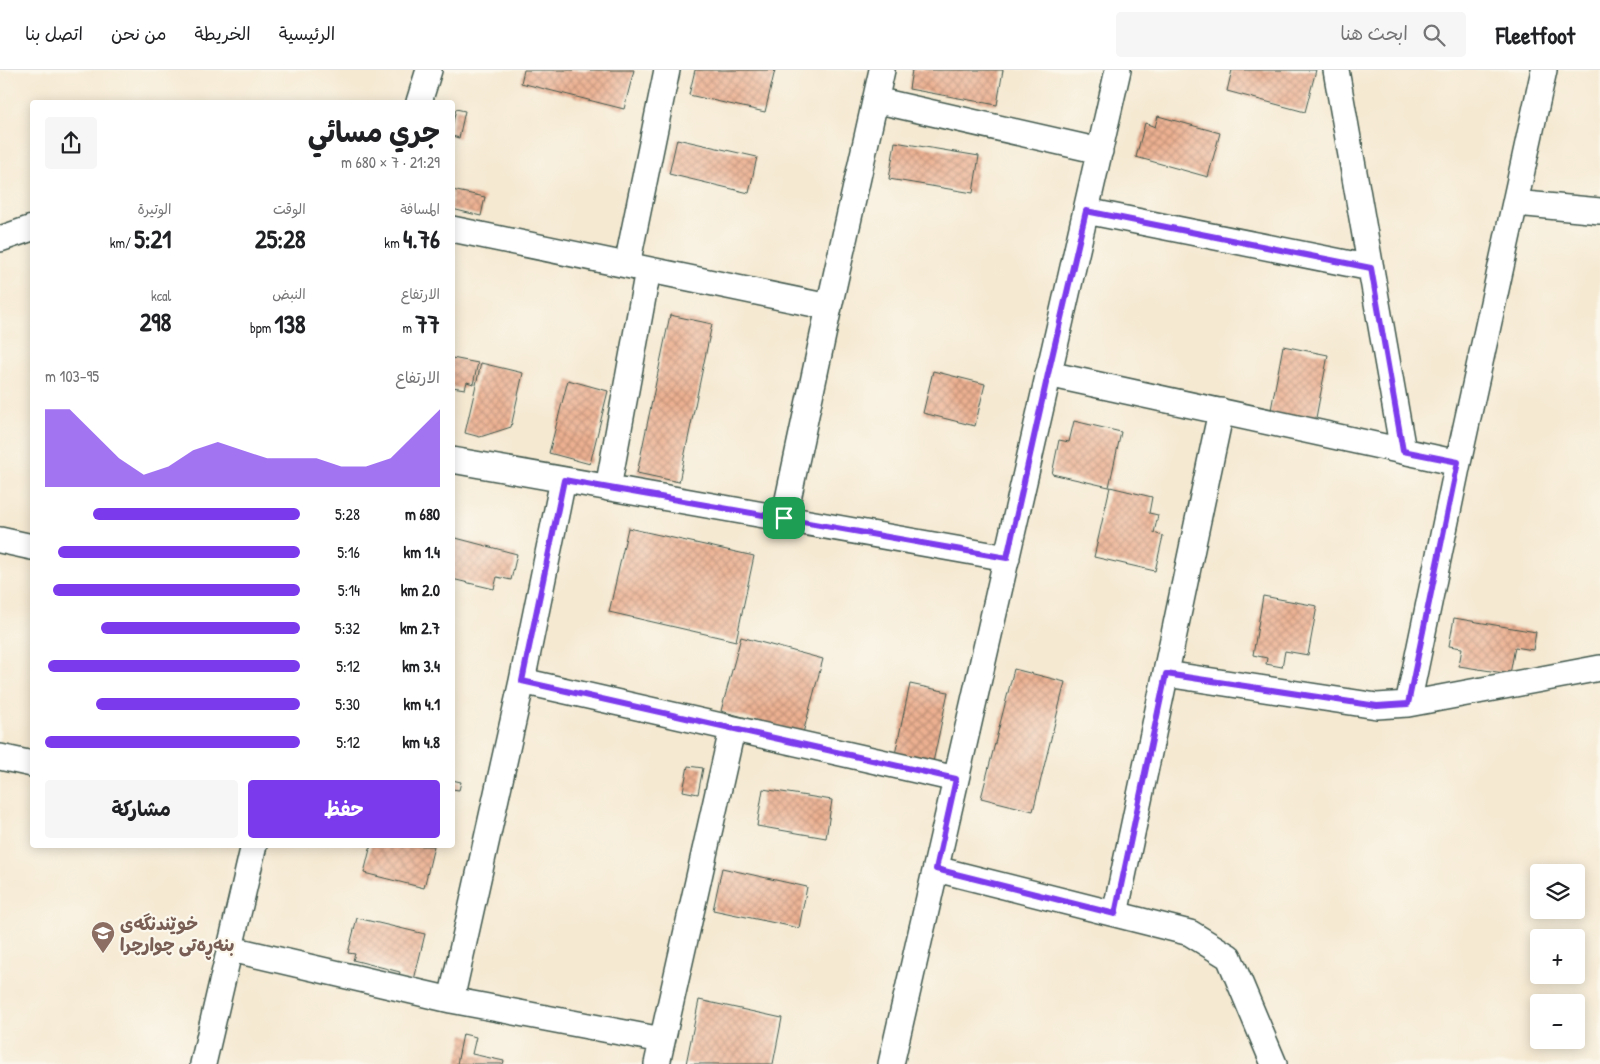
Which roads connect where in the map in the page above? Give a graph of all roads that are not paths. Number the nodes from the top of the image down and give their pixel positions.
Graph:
1 (429, 70) edge
2 (666, 70) edge
3 (882, 70) edge
4 (1118, 70) edge
5 (1336, 70) edge
6 (1544, 70) edge
7 (420, 100) edge
8 (875, 100) junction
9 (1100, 150) junction
10 (1515, 203) junction
11 (1086, 211) junction
12 (1600, 211) edge
13 (30, 229) edge
14 (455, 230) edge
15 (0, 239) edge
16 (637, 268) junction
17 (1371, 268) junction
18 (828, 308) junction
19 (1048, 374) junction
20 (1221, 411) junction
21 (1403, 451) junction
22 (455, 461) edge
23 (1458, 462) junction
24 (564, 480) junction
25 (608, 488) junction
26 (784, 518) junction
27 (0, 540) edge
28 (30, 547) edge
29 (1007, 558) junction
30 (1600, 668) edge
31 (1166, 674) junction
32 (522, 681) junction
33 (1408, 704) junction
34 (732, 730) junction
35 (0, 757) edge
36 (30, 764) edge
37 (956, 779) junction
38 (253, 848) edge
39 (936, 869) junction
40 (1115, 914) junction
41 (230, 950) junction
42 (451, 1000) junction
43 (662, 1040) junction
44 (203, 1064) edge
45 (657, 1064) edge
46 (891, 1064) edge
47 (1274, 1064) edge

1 - 7 street
2 - 16 street
3 - 8 street
4 - 9 street
5 - 17 street
6 - 10 street
8 - 9 street
8 - 18 street
9 - 11 street
10 - 12 street
10 - 23 street
11 - 17 street
11 - 19 street
13 - 15 street
14 - 16 street
16 - 18 street
16 - 25 street
17 - 21 street
18 - 26 street
19 - 20 street
19 - 29 street
20 - 21 street
20 - 31 street
21 - 23 street
22 - 24 street
23 - 33 street
24 - 25 street
24 - 32 street
25 - 26 street
26 - 29 street
27 - 28 street
29 - 37 street
30 - 33 street
31 - 33 street
31 - 40 street
32 - 34 street
32 - 42 street
34 - 37 street
34 - 43 street
35 - 36 street
37 - 39 street
38 - 41 street
39 - 40 street
39 - 46 street
40 - 47 street
41 - 42 street
41 - 44 street
42 - 43 street
43 - 45 street

